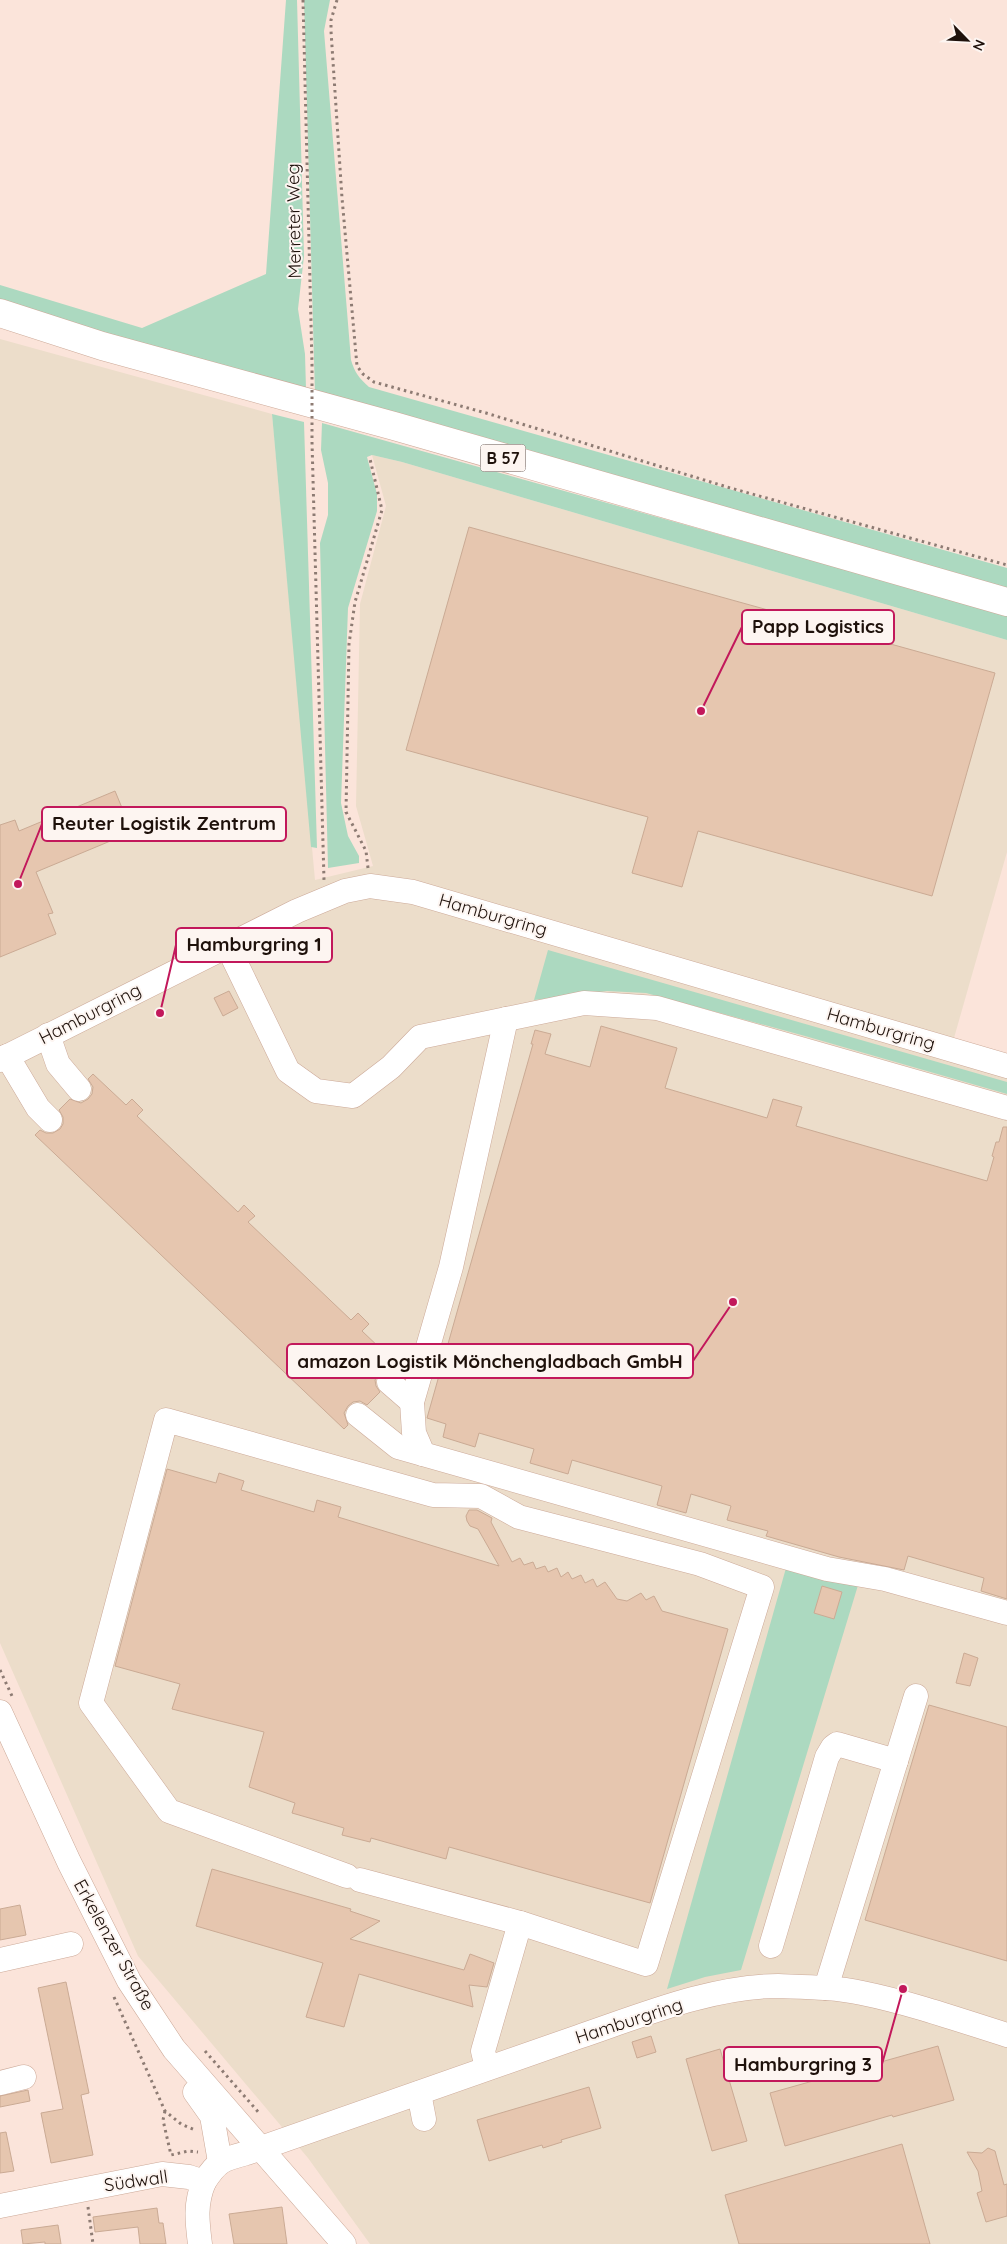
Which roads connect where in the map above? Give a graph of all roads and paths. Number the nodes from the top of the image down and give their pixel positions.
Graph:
1 (303, 0) edge
2 (336, 0) edge
3 (0, 313) edge
4 (370, 459) dead end
5 (1007, 565) edge
6 (1007, 602) edge
7 (368, 870) junction
8 (375, 871) dead end
9 (361, 872) dead end
10 (332, 879) dead end
11 (324, 881) junction
12 (316, 886) dead end
13 (227, 945) junction
14 (506, 1019) junction
15 (48, 1035) junction
16 (4, 1058) edge
17 (1007, 1066) edge
18 (79, 1089) dead end
19 (1007, 1108) edge
20 (50, 1120) dead end
21 (389, 1382) dead end
22 (412, 1402) junction
23 (358, 1415) dead end
24 (423, 1454) junction
25 (1007, 1613) edge
26 (0, 1670) edge
27 (916, 1696) dead end
28 (8, 1709) edge
29 (896, 1761) junction
30 (520, 1923) junction
31 (72, 1944) dead end
32 (771, 1946) dead end
33 (0, 1960) edge
34 (826, 1988) junction
35 (1007, 2035) edge
36 (199, 2045) dead end
37 (487, 2068) junction
38 (194, 2073) junction
39 (24, 2077) dead end
40 (0, 2083) edge
41 (419, 2093) junction
42 (166, 2112) dead end
43 (424, 2119) dead end
44 (271, 2144) junction
45 (213, 2170) junction
46 (86, 2189) junction
47 (0, 2206) edge
48 (93, 2244) edge
49 (200, 2244) edge
50 (344, 2244) edge

1 - 11 path, Merreter Weg, bridge
2 - 5 path
3 - 6 main road, B 57
4 - 7 path
7 - 8 path
7 - 9 path
10 - 11 path
11 - 12 path
13 - 14 street
13 - 15 street, Hamburgring
13 - 17 street, Hamburgring
14 - 19 street
14 - 22 street
15 - 16 street, Hamburgring
15 - 18 street
16 - 20 street
21 - 22 street
22 - 24 street
23 - 24 street
24 - 25 street
26 - 28 path
27 - 29 street
28 - 38 street, Erkelenzer Straße
29 - 32 street
29 - 34 street
30 - 30 street
30 - 37 street
31 - 33 street
34 - 35 street, Hamburgring
34 - 37 street, Hamburgring
36 - 44 path
37 - 41 street, Hamburgring
38 - 44 street, Erkelenzer Straße
38 - 45 street
39 - 40 street
41 - 43 street
41 - 44 street, Hamburgring
42 - 45 path
44 - 45 street
44 - 50 street, Erkelenzer Straße
45 - 46 street, Südwall
45 - 49 street
46 - 47 street, Südwall
46 - 48 path

